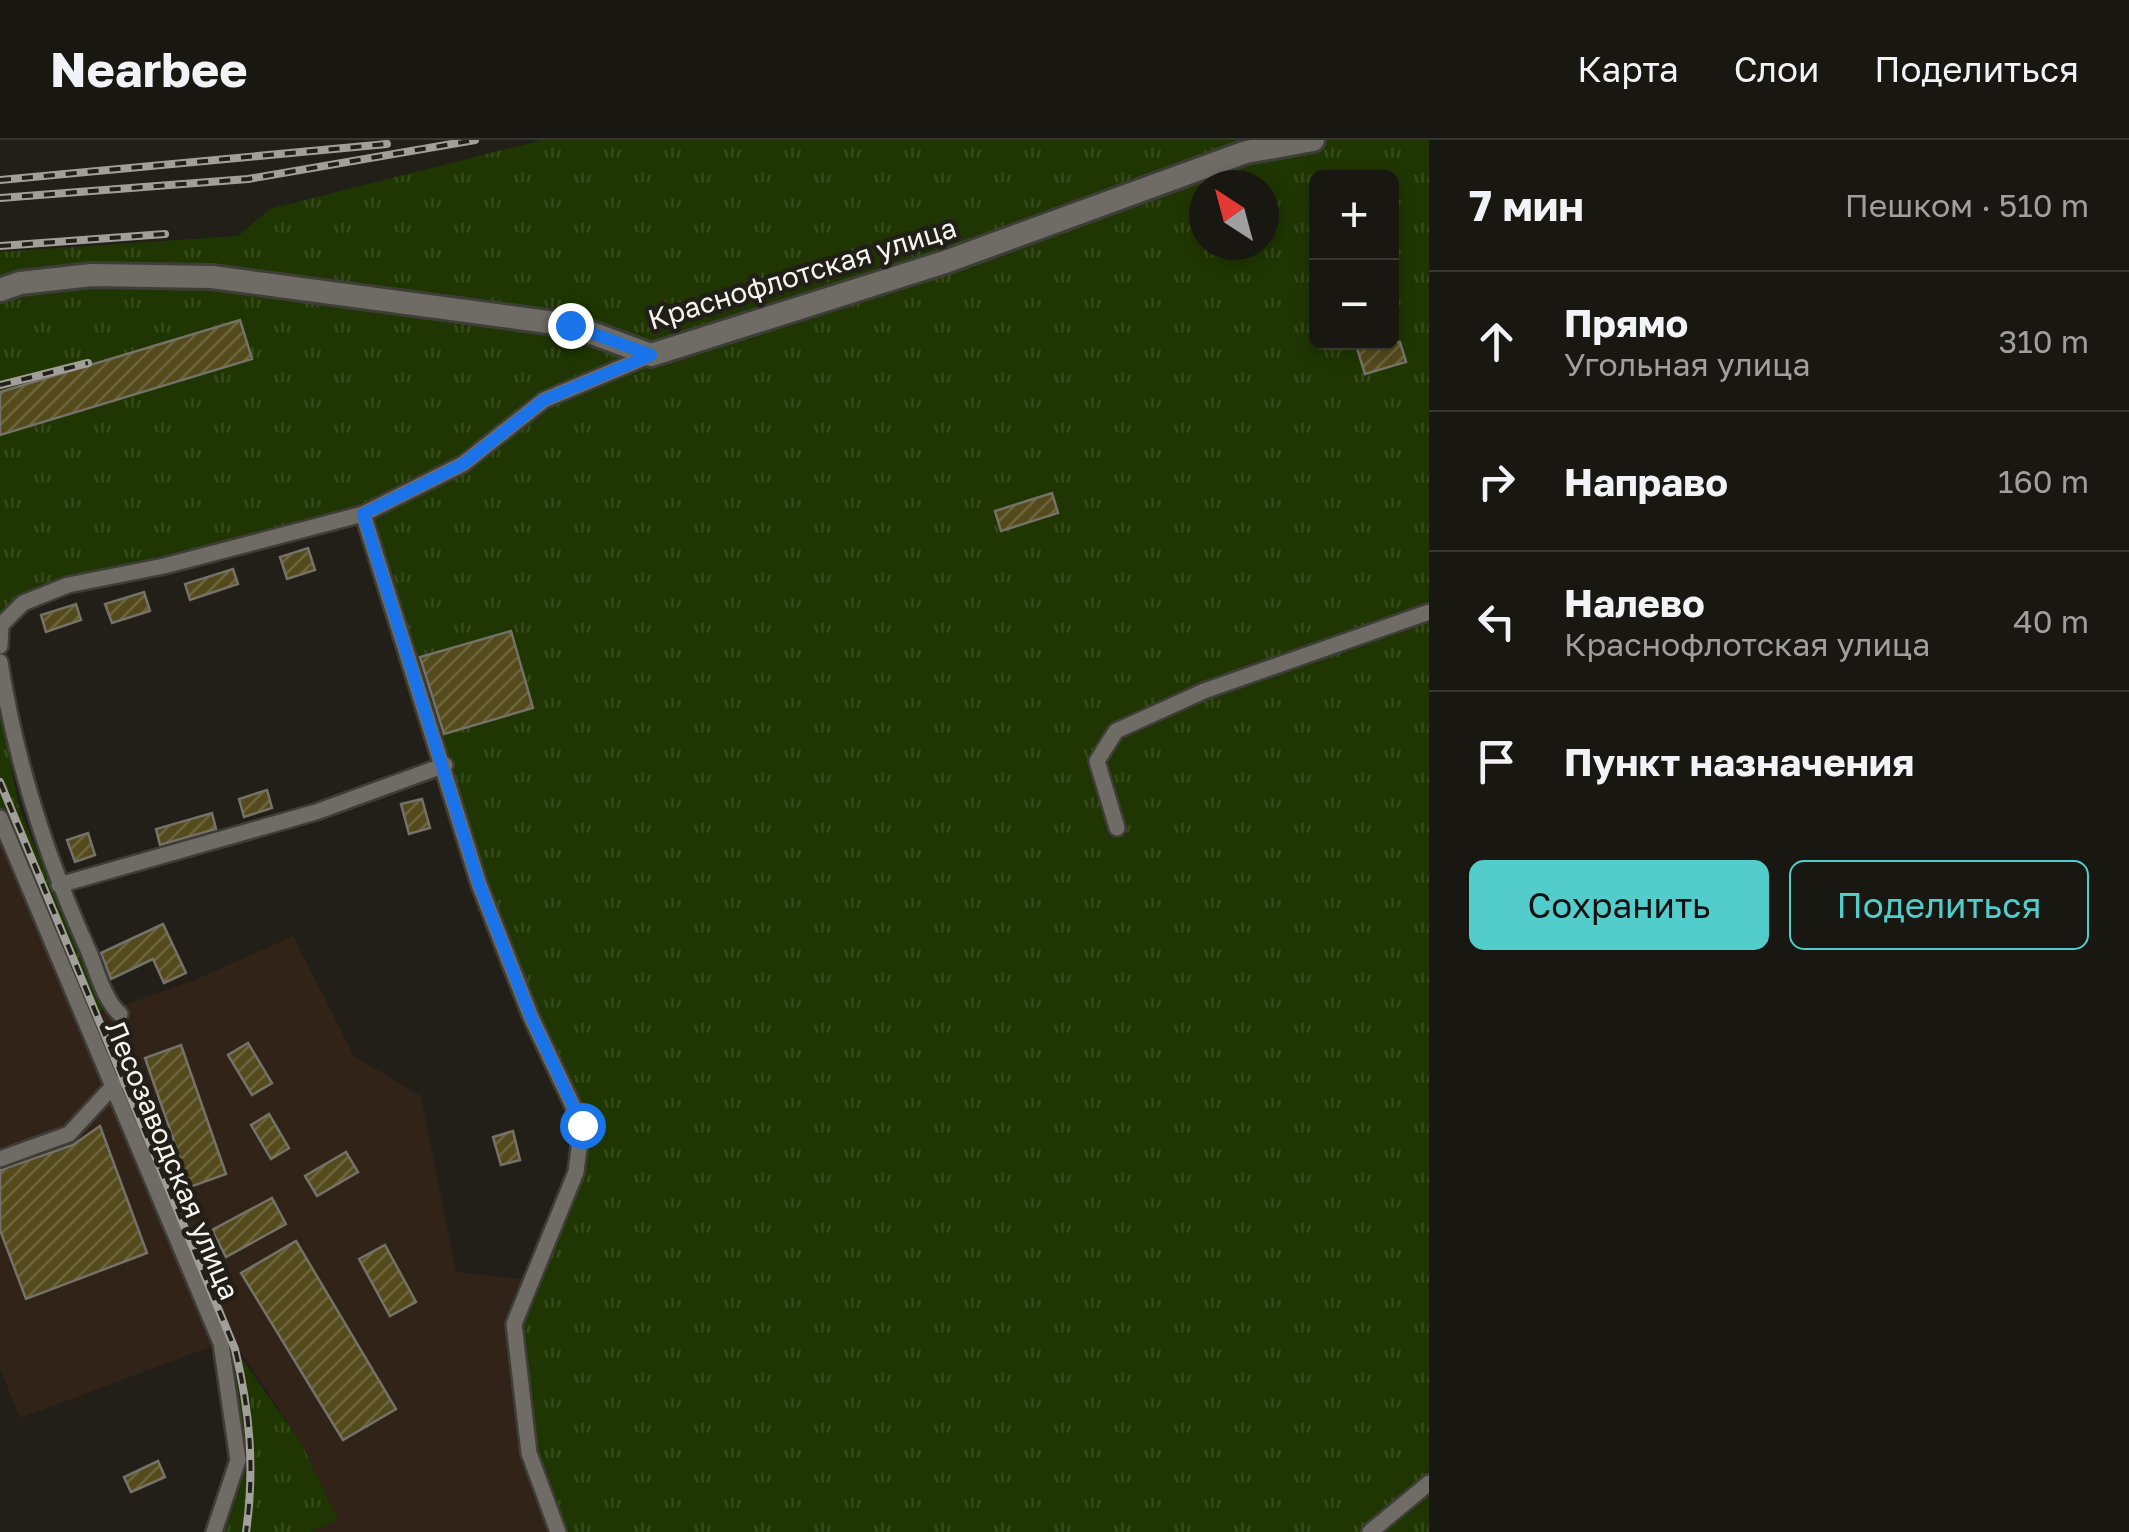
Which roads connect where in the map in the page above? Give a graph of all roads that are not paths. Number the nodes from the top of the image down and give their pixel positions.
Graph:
1 (1313, 140) edge
2 (0, 290) edge
3 (651, 355) junction
4 (363, 514) junction
5 (1429, 612) edge
6 (0, 646) edge
7 (0, 662) edge
8 (6, 738) edge
9 (445, 765) junction
10 (0, 818) edge
11 (1117, 828) dead end
12 (59, 885) junction
13 (120, 1014) dead end
14 (115, 1084) junction
15 (0, 1159) edge
16 (1429, 1482) edge
17 (214, 1532) edge
18 (558, 1532) edge
19 (1370, 1532) edge

1 - 3 street, Краснофлотская улица
2 - 3 street, Краснофлотская улица
3 - 4 street
4 - 6 street
4 - 9 street
5 - 11 street
7 - 8 street
8 - 12 street
9 - 12 street
9 - 18 street
10 - 14 street, Лесозаводская улица
12 - 13 street
14 - 15 street
14 - 17 street, Лесозаводская улица
16 - 19 street

